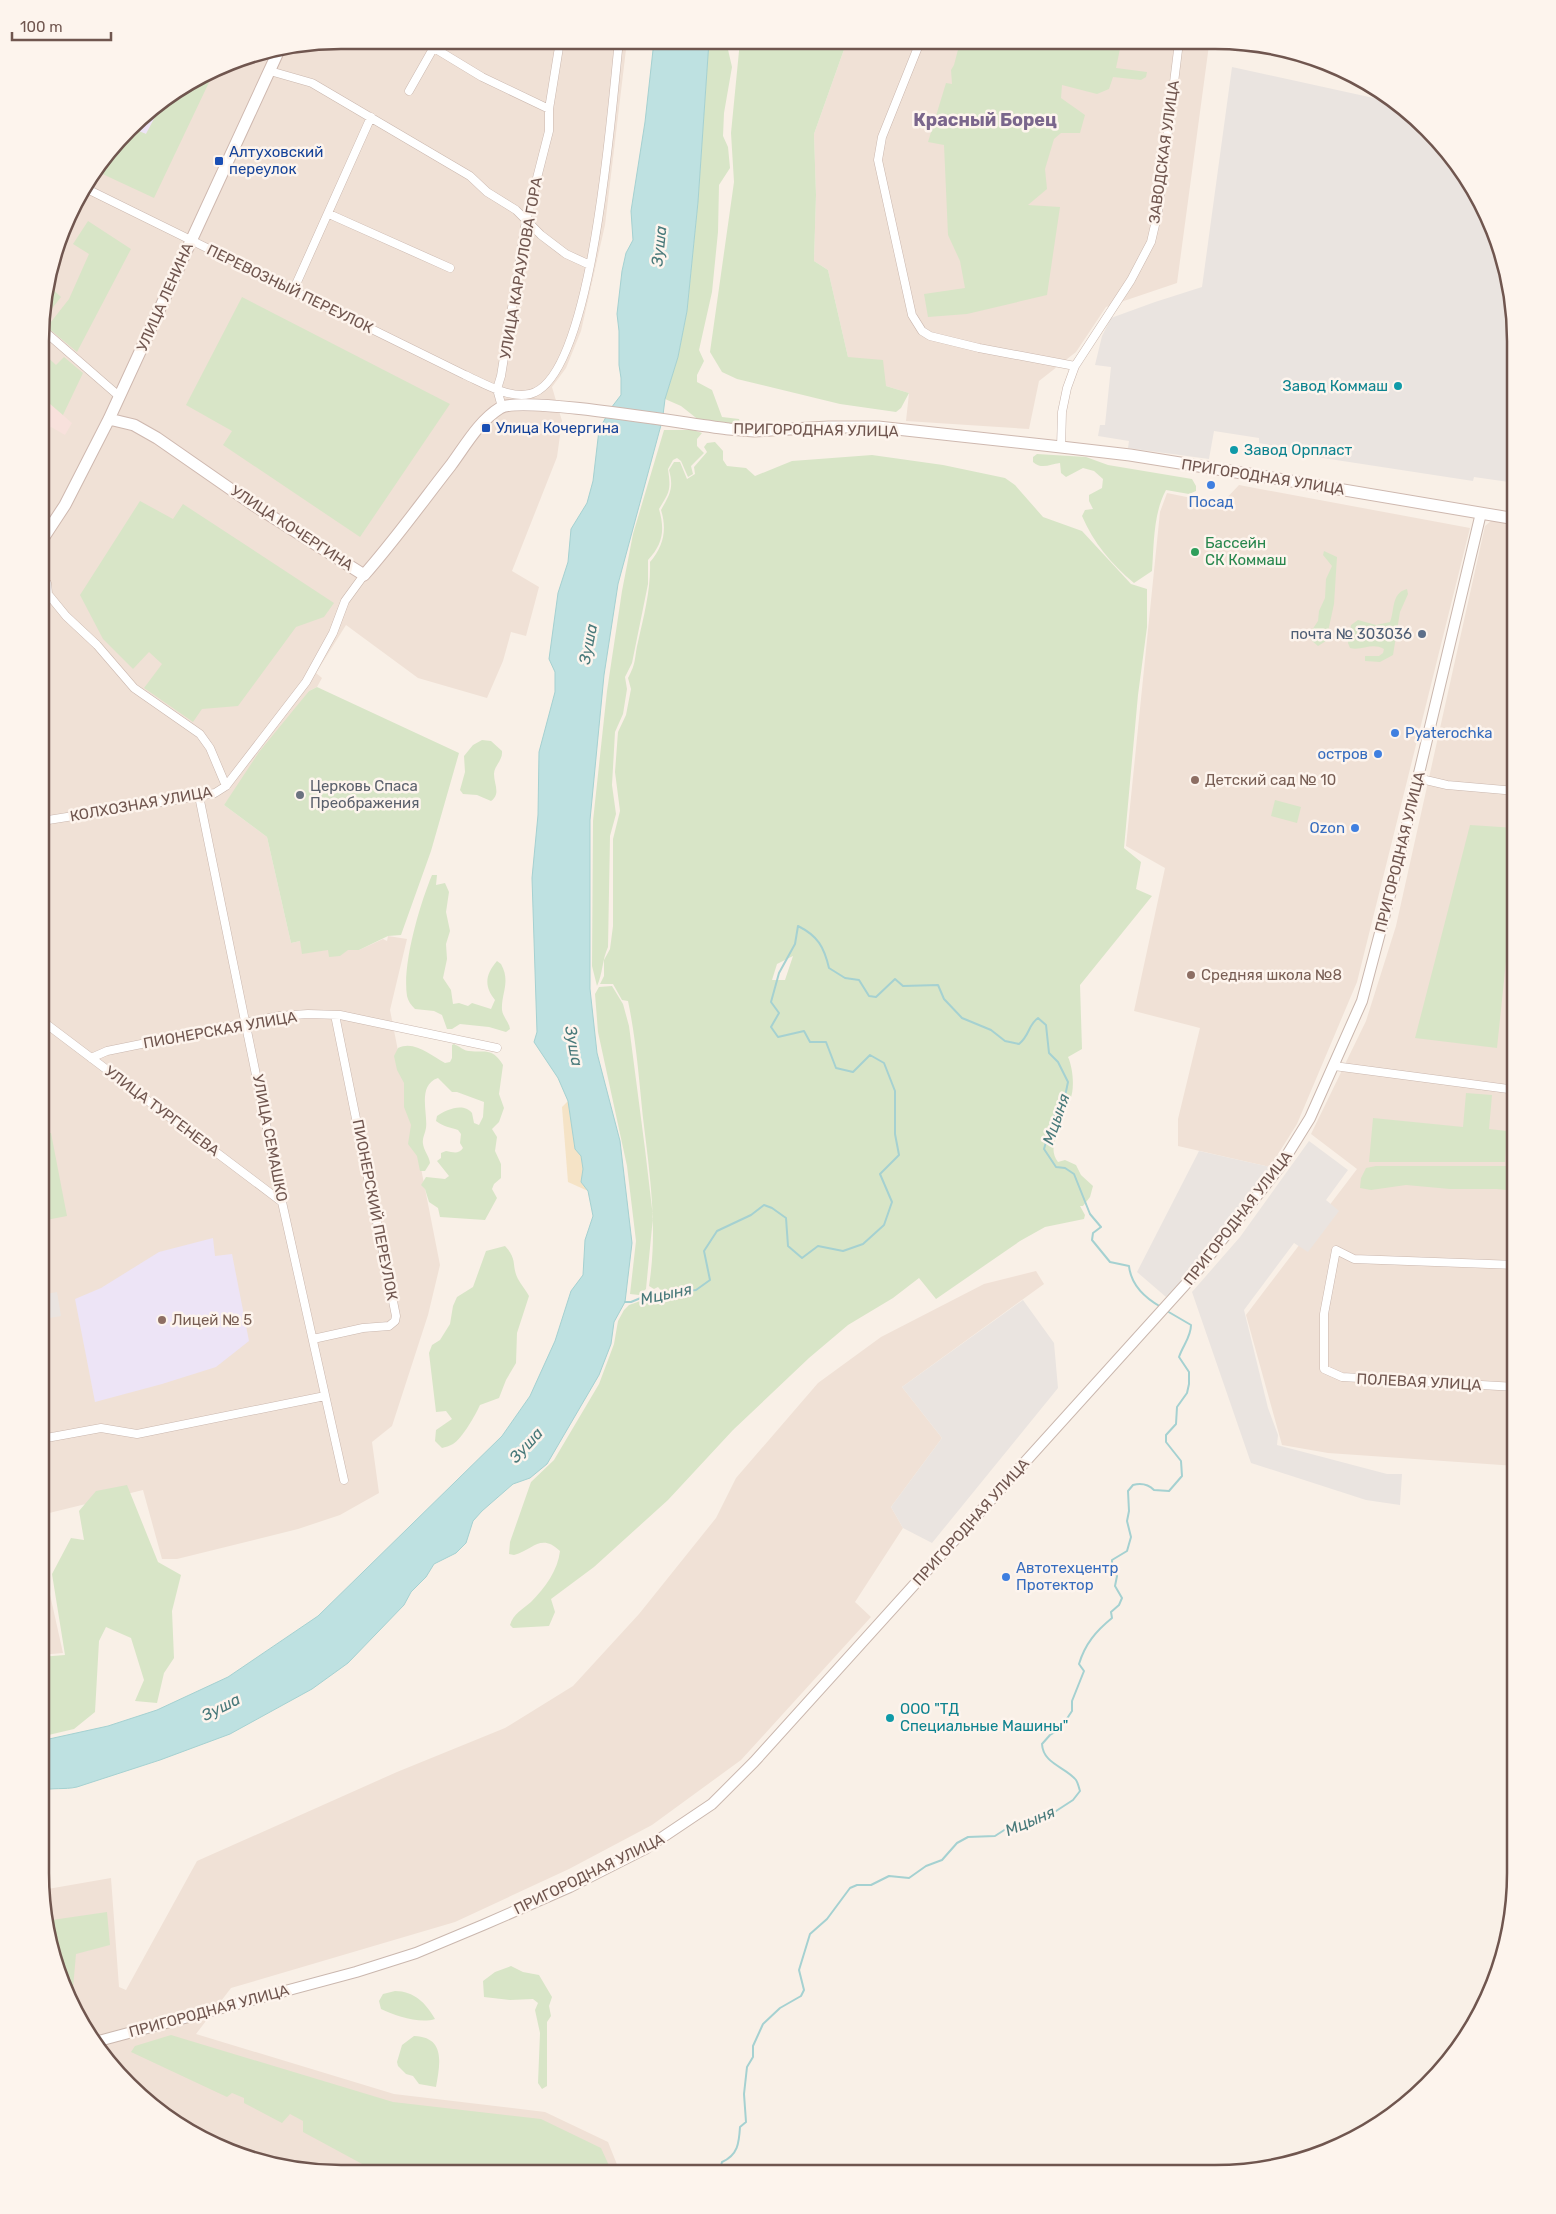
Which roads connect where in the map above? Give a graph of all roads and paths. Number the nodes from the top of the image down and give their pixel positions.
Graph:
1 (433, 49) edge
2 (443, 49) edge
3 (559, 49) edge
4 (618, 49) edge
5 (917, 49) edge
6 (1178, 49) edge
7 (276, 56) edge
8 (270, 71) junction
9 (409, 91) dead end
10 (549, 109) junction
11 (372, 117) junction
12 (91, 191) edge
13 (329, 214) junction
14 (526, 221) junction
15 (191, 240) junction
16 (590, 265) junction
17 (450, 268) dead end
18 (293, 291) junction
19 (49, 335) edge
20 (1075, 366) junction
21 (497, 389) junction
22 (120, 397) junction
23 (502, 407) junction
24 (109, 419) junction
25 (1061, 447) junction
26 (1481, 513) junction
27 (1507, 517) edge
28 (49, 529) edge
29 (364, 574) junction
30 (49, 595) edge
31 (1418, 778) junction
32 (226, 786) junction
33 (1507, 790) edge
34 (200, 796) junction
35 (49, 820) edge
36 (335, 1015) junction
37 (247, 1022) junction
38 (49, 1026) edge
39 (497, 1048) dead end
40 (91, 1058) junction
41 (1334, 1066) junction
42 (1507, 1089) edge
43 (282, 1202) junction
44 (1507, 1265) edge
45 (313, 1339) junction
46 (1507, 1386) edge
47 (325, 1396) junction
48 (49, 1438) edge
49 (344, 1480) dead end
50 (101, 2040) edge

1 - 9 street
2 - 10 street
3 - 10 street, УЛИЦА КАРАУЛОВА ГОРА
4 - 16 street, ПЕРЕВОЗНЫЙ ПЕРЕУЛОК
5 - 20 street
6 - 20 street, ЗАВОДСКАЯ УЛИЦА
7 - 8 main road, УЛИЦА ЛЕНИНА
8 - 11 street
8 - 15 main road, УЛИЦА ЛЕНИНА
10 - 14 street, УЛИЦА КАРАУЛОВА ГОРА
11 - 13 street
11 - 14 street
12 - 15 street, ПЕРЕВОЗНЫЙ ПЕРЕУЛОК
13 - 17 street
13 - 18 street
14 - 16 street
14 - 21 street, УЛИЦА КАРАУЛОВА ГОРА
15 - 18 street, ПЕРЕВОЗНЫЙ ПЕРЕУЛОК
15 - 22 main road, УЛИЦА ЛЕНИНА
16 - 21 street, ПЕРЕВОЗНЫЙ ПЕРЕУЛОК
18 - 21 street, ПЕРЕВОЗНЫЙ ПЕРЕУЛОК
19 - 22 street
20 - 25 street, ЗАВОДСКАЯ УЛИЦА
21 - 23 street, УЛИЦА КАРАУЛОВА ГОРА
22 - 24 main road, УЛИЦА ЛЕНИНА
23 - 25 main road, ПРИГОРОДНАЯ УЛИЦА
23 - 29 main road, УЛИЦА КОЧЕРГИНА
24 - 28 main road, УЛИЦА ЛЕНИНА
24 - 29 main road, УЛИЦА КОЧЕРГИНА
25 - 26 main road, ПРИГОРОДНАЯ УЛИЦА
26 - 27 main road
26 - 31 street, ПРИГОРОДНАЯ УЛИЦА
29 - 32 street, КОЛХОЗНАЯ УЛИЦА
30 - 32 street
31 - 33 street
31 - 41 street, ПРИГОРОДНАЯ УЛИЦА
32 - 34 street, КОЛХОЗНАЯ УЛИЦА
34 - 35 street, КОЛХОЗНАЯ УЛИЦА
34 - 37 street, УЛИЦА СЕМАШКО
36 - 37 street, ПИОНЕРСКАЯ УЛИЦА
36 - 39 street, ПИОНЕРСКАЯ УЛИЦА
36 - 45 street, ПИОНЕРСКИЙ ПЕРЕУЛОК
37 - 40 street, ПИОНЕРСКАЯ УЛИЦА
37 - 43 street, УЛИЦА СЕМАШКО
38 - 40 street, УЛИЦА ТУРГЕНЕВА
40 - 43 street, УЛИЦА ТУРГЕНЕВА
41 - 42 street
41 - 50 street, ПРИГОРОДНАЯ УЛИЦА
43 - 45 street, УЛИЦА СЕМАШКО
44 - 46 street, ПОЛЕВАЯ УЛИЦА
45 - 47 street, УЛИЦА СЕМАШКО
47 - 48 street
47 - 49 street, УЛИЦА СЕМАШКО

